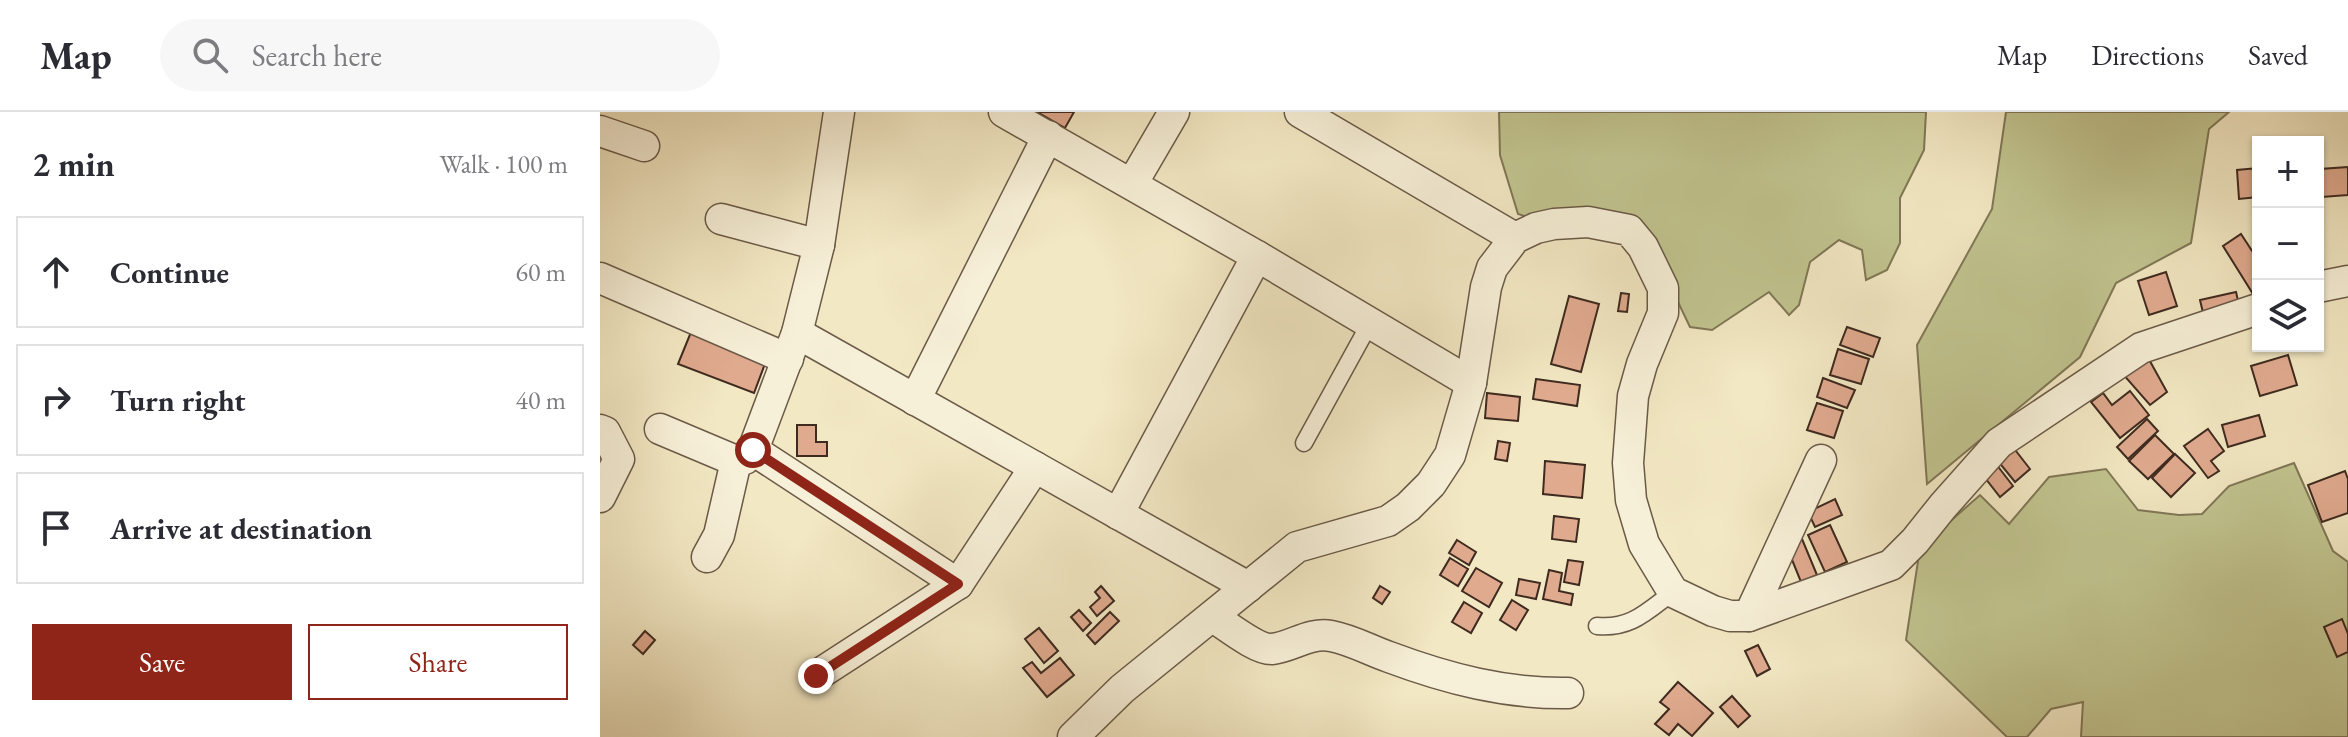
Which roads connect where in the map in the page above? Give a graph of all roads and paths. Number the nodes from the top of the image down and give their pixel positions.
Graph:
1 (1004, 112) edge
2 (1174, 112) edge
3 (831, 114) edge
4 (1316, 116) edge
5 (600, 131) edge
6 (1048, 136) junction
7 (644, 146) dead end
8 (1132, 184) junction
9 (721, 219) dead end
10 (1515, 238) junction
11 (819, 245) junction
12 (1257, 256) junction
13 (600, 278) edge
14 (2348, 281) edge
15 (2324, 286) edge
16 (2252, 311) edge
17 (1370, 323) junction
18 (792, 346) junction
19 (1471, 383) junction
20 (915, 400) junction
21 (660, 429) dead end
22 (600, 430) edge
23 (1304, 443) dead end
24 (744, 455) junction
25 (1821, 460) dead end
26 (1035, 467) junction
27 (600, 497) edge
28 (1118, 514) junction
29 (707, 557) dead end
30 (958, 584) junction
31 (1248, 587) junction
32 (1673, 592) junction
33 (1749, 616) junction
34 (1213, 617) junction
35 (1597, 626) dead end
36 (816, 676) dead end
37 (1568, 693) dead end
38 (1073, 737) edge

1 - 6 street
2 - 8 street
3 - 11 street
4 - 10 street
5 - 7 street
6 - 8 street
6 - 20 street
8 - 12 street
9 - 11 street
10 - 19 street
10 - 32 street
11 - 18 street
12 - 17 street
12 - 28 street
13 - 18 street
14 - 15 street
16 - 33 street
17 - 19 street
17 - 23 lane
18 - 20 street
18 - 24 street
19 - 31 street
20 - 26 street
21 - 24 street
22 - 27 street
24 - 29 street
24 - 30 street
25 - 33 street
26 - 28 street
26 - 30 street
28 - 31 street
30 - 36 street
31 - 34 street
32 - 33 street
32 - 35 lane
34 - 37 street
34 - 38 street

